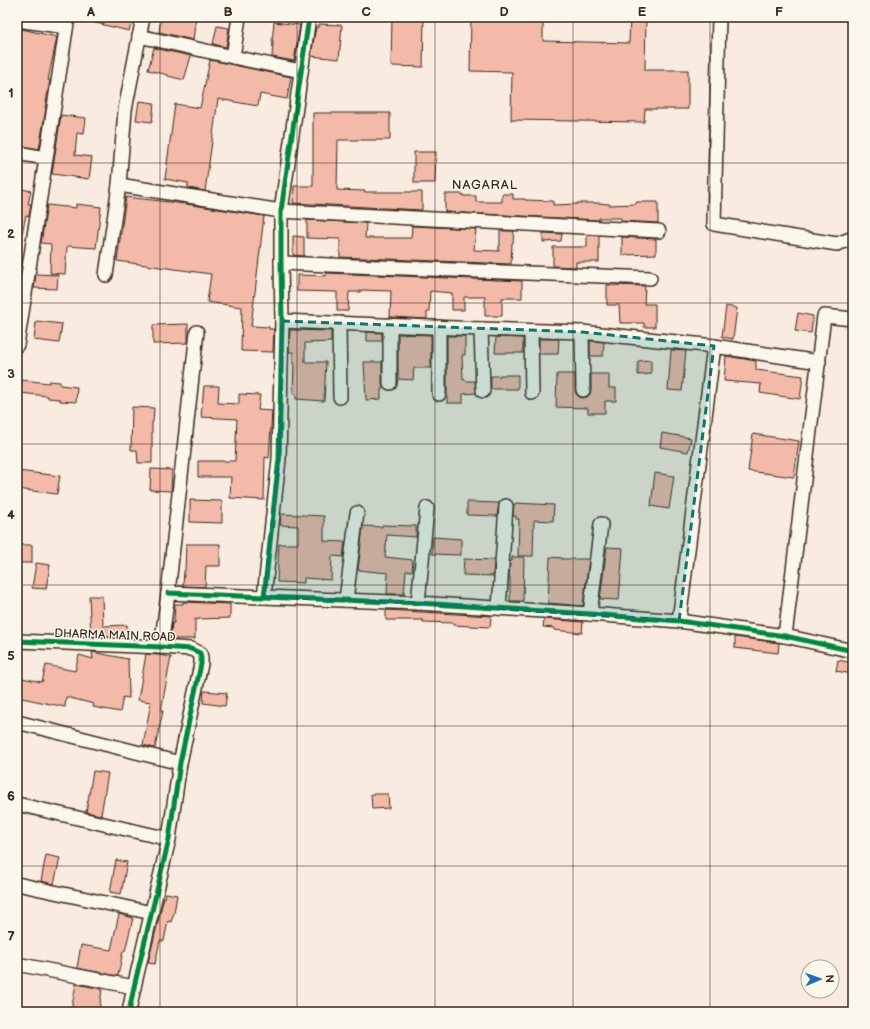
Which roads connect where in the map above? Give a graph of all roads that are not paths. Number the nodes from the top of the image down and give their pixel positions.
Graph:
1 (143, 17) edge
2 (239, 17) edge
3 (309, 17) edge
4 (719, 17) edge
5 (17, 20) edge
6 (67, 22) edge
7 (139, 36) junction
8 (233, 57) junction
9 (301, 71) junction
10 (17, 153) edge
11 (46, 158) junction
12 (119, 185) junction
13 (281, 211) junction
14 (659, 231) dead end
15 (853, 238) edge
16 (281, 263) junction
17 (106, 275) dead end
18 (650, 278) dead end
19 (853, 319) edge
20 (282, 321) junction
21 (339, 323) junction
22 (390, 325) junction
23 (439, 327) junction
24 (481, 329) junction
25 (531, 330) junction
26 (197, 332) dead end
27 (582, 332) junction
28 (17, 345) edge
29 (714, 346) junction
30 (819, 362) junction
31 (390, 383) dead end
32 (583, 390) dead end
33 (483, 391) dead end
34 (439, 394) dead end
35 (532, 394) dead end
36 (340, 397) dead end
37 (506, 506) dead end
38 (427, 508) dead end
39 (357, 513) dead end
40 (601, 524) dead end
41 (168, 593) junction
42 (264, 598) junction
43 (346, 600) junction
44 (418, 603) junction
45 (499, 608) junction
46 (590, 614) junction
47 (679, 622) junction
48 (785, 636) junction
49 (17, 641) edge
50 (161, 647) junction
51 (853, 651) edge
52 (17, 722) edge
53 (180, 763) junction
54 (17, 804) edge
55 (169, 839) junction
56 (17, 884) edge
57 (152, 913) junction
58 (17, 964) edge
59 (134, 987) junction
60 (129, 1012) edge

1 - 7 street
2 - 8 street
3 - 9 street
4 - 15 street
5 - 6 street
6 - 11 street
7 - 8 street
7 - 12 street
8 - 9 street
9 - 13 street
10 - 11 street
11 - 28 street
12 - 13 street
12 - 17 street
13 - 14 street
13 - 16 street
16 - 18 street
16 - 20 street
19 - 30 street
20 - 21 street
20 - 42 street
21 - 22 street
21 - 36 street
22 - 23 street
22 - 31 street
23 - 24 street
23 - 34 street
24 - 25 street
24 - 33 street
25 - 27 street
25 - 35 street
26 - 41 street
27 - 29 street
27 - 32 street
29 - 30 street
29 - 47 street
30 - 48 street
37 - 45 street
38 - 44 street
39 - 43 street
40 - 46 street
41 - 42 street
41 - 50 street
42 - 43 street
43 - 44 street
44 - 45 street
45 - 46 street
46 - 47 street
47 - 48 street
48 - 51 street
49 - 50 street, DHARMA MAIN ROAD
50 - 53 street, DHARMA MAIN ROAD
52 - 53 street
53 - 55 street
54 - 55 street
55 - 57 street
56 - 57 street
57 - 59 street
58 - 59 street
59 - 60 street

